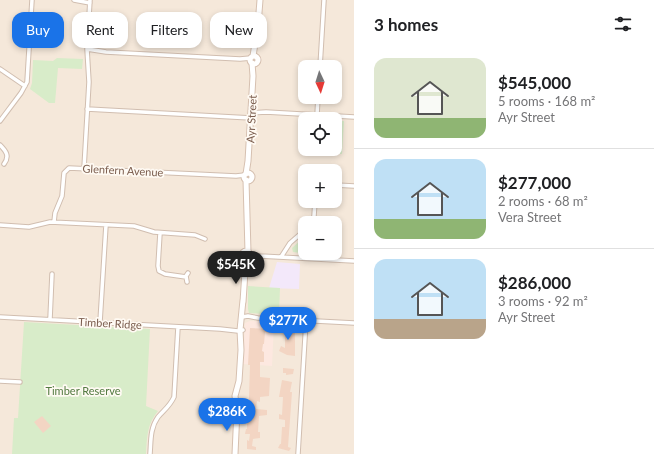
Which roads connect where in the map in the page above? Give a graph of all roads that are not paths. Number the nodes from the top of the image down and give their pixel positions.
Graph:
1 (32, 0) edge
2 (76, 0) edge
3 (260, 0) edge
4 (324, 0) edge
5 (90, 1) edge
6 (87, 51) junction
7 (254, 60) junction
8 (320, 60) edge
9 (0, 69) edge
10 (25, 86) junction
11 (87, 109) junction
12 (251, 114) junction
13 (298, 114) edge
14 (342, 116) edge
15 (354, 117) edge
16 (0, 121) edge
17 (0, 145) edge
18 (4, 164) dead end
19 (84, 168) junction
20 (247, 177) junction
21 (342, 185) edge
22 (354, 186) edge
23 (54, 222) junction
24 (0, 225) edge
25 (106, 225) junction
26 (160, 233) junction
27 (298, 237) edge
28 (205, 239) dead end
29 (247, 255) junction
30 (281, 257) junction
31 (354, 261) edge
32 (52, 274) dead end
33 (186, 282) dead end
34 (0, 317) edge
35 (244, 317) junction
36 (50, 319) junction
37 (306, 321) junction
38 (100, 322) junction
39 (354, 323) edge
40 (178, 327) junction
41 (241, 330) junction
42 (0, 381) edge
43 (20, 382) dead end
44 (150, 454) edge
45 (235, 454) edge
46 (298, 454) edge

1 - 10 street
2 - 5 street
3 - 7 street, Ayr Street
4 - 8 street
5 - 6 street
6 - 7 street
6 - 11 street
7 - 12 street, Ayr Street
9 - 10 street
10 - 16 street
11 - 12 street
11 - 19 street
12 - 13 street
12 - 20 street, Ayr Street
14 - 15 street
17 - 18 street
19 - 20 street, Glenfern Avenue
19 - 23 street, Glenfern Avenue
20 - 29 street, Ayr Street
21 - 22 street
23 - 24 street
23 - 25 street
25 - 26 street
25 - 38 street
26 - 28 street
26 - 33 street
27 - 30 street
29 - 30 street
29 - 35 street, Ayr Street
30 - 31 street
32 - 36 street
34 - 36 street, Timber Ridge
35 - 37 street
35 - 41 street, Ayr Street
36 - 38 street, Timber Ridge
37 - 39 street
37 - 46 street
38 - 40 street, Timber Ridge
40 - 41 street, Timber Ridge
40 - 44 street
41 - 45 street, Ayr Street
42 - 43 street

